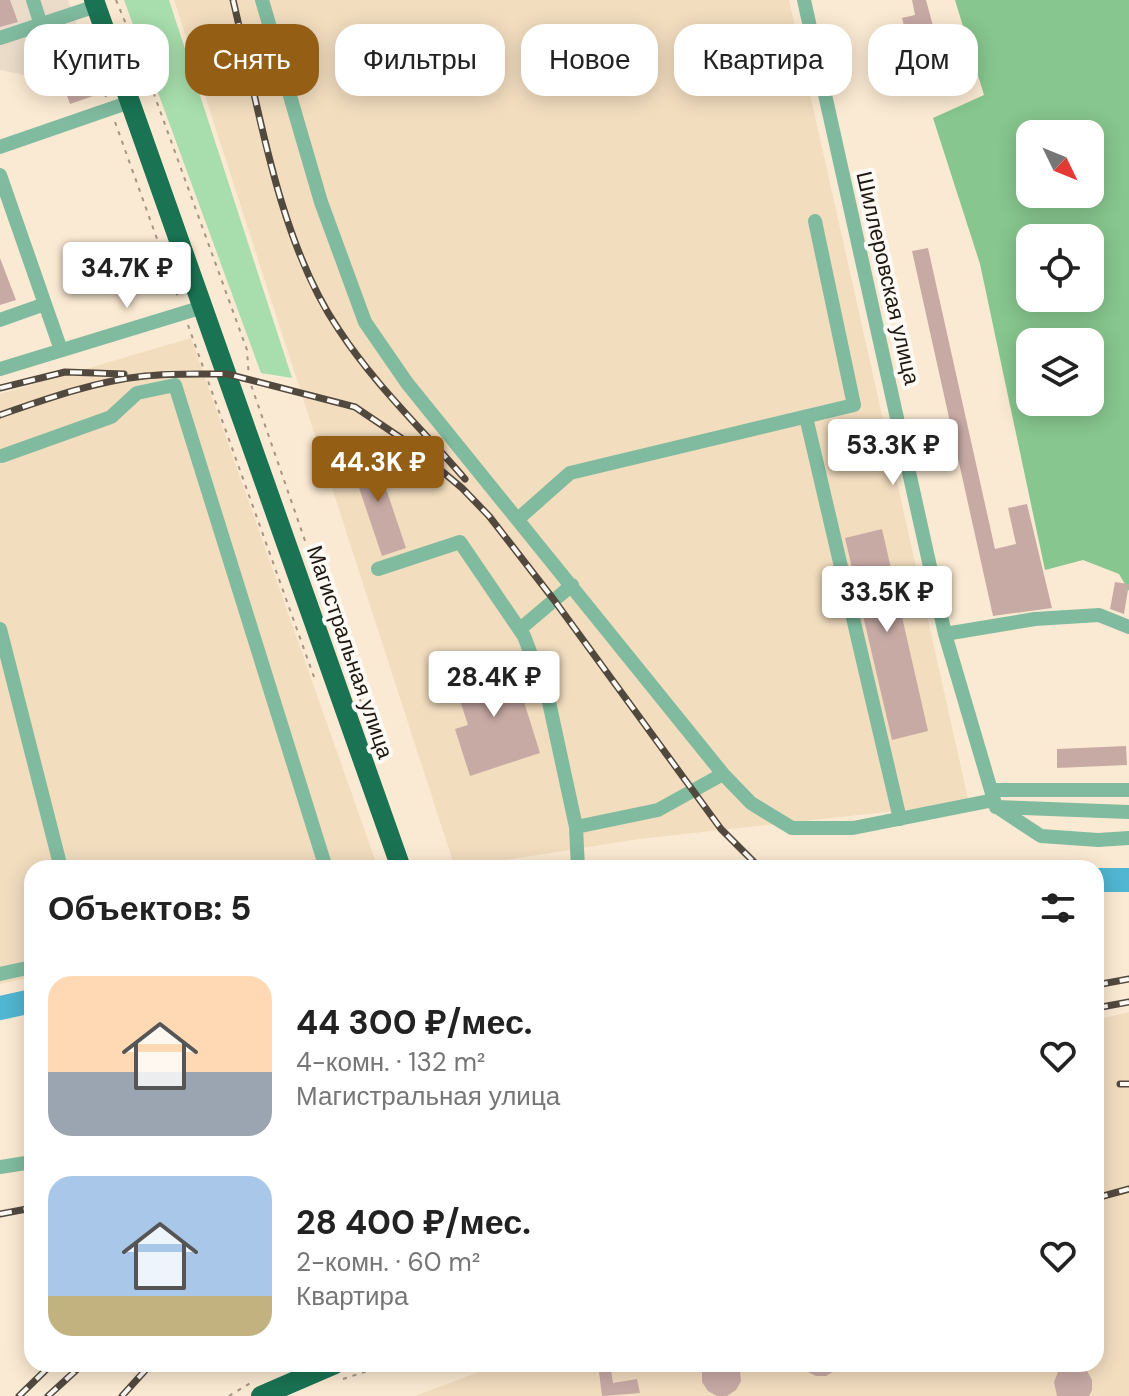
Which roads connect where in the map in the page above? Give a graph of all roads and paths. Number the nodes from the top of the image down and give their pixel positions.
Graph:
1 (33, 0) edge
2 (116, 0) edge
3 (262, 0) edge
4 (804, 0) edge
5 (89, 6) edge
6 (41, 24) edge
7 (44, 24) edge
8 (24, 30) edge
9 (0, 38) edge
10 (120, 106) junction
11 (0, 147) edge
12 (0, 175) edge
13 (815, 221) dead end
14 (45, 304) junction
15 (193, 310) junction
16 (0, 320) edge
17 (61, 350) junction
18 (0, 369) edge
19 (806, 417) junction
20 (2, 456) dead end
21 (518, 519) junction
22 (378, 569) dead end
23 (572, 585) junction
24 (1129, 627) edge
25 (0, 629) edge
26 (520, 629) junction
27 (945, 634) junction
28 (318, 685) dead end
29 (360, 726) junction
30 (723, 774) junction
31 (1129, 790) edge
32 (994, 799) junction
33 (1129, 812) edge
34 (900, 819) junction
35 (576, 827) junction
36 (1129, 838) edge
37 (59, 860) edge
38 (323, 860) edge
39 (399, 860) edge
40 (578, 860) edge
41 (24, 969) edge
42 (0, 974) edge
43 (24, 1163) edge
44 (0, 1167) edge
45 (316, 1372) edge
46 (261, 1396) edge

1 - 6 street
2 - 29 path
3 - 21 street
4 - 27 street, Шиллеровская улица
5 - 7 street
5 - 10 highway, Магистральная улица
5 - 10 path
8 - 9 street
10 - 11 street
10 - 15 highway, Магистральная улица
10 - 15 path
12 - 14 street
13 - 19 street
14 - 16 street
14 - 17 street
15 - 17 street
15 - 28 path
15 - 29 highway, Магистральная улица
17 - 18 street
19 - 21 street
19 - 34 street
20 - 38 street
21 - 23 street
22 - 26 street
23 - 26 street
23 - 30 street
24 - 27 street
25 - 37 street
26 - 35 street
27 - 32 street, Шиллеровская улица
29 - 39 highway, Магистральная улица
30 - 34 street
30 - 35 street
31 - 32 street
32 - 33 street
32 - 34 street
32 - 36 street
35 - 40 street
41 - 42 street
43 - 44 street
45 - 46 highway

